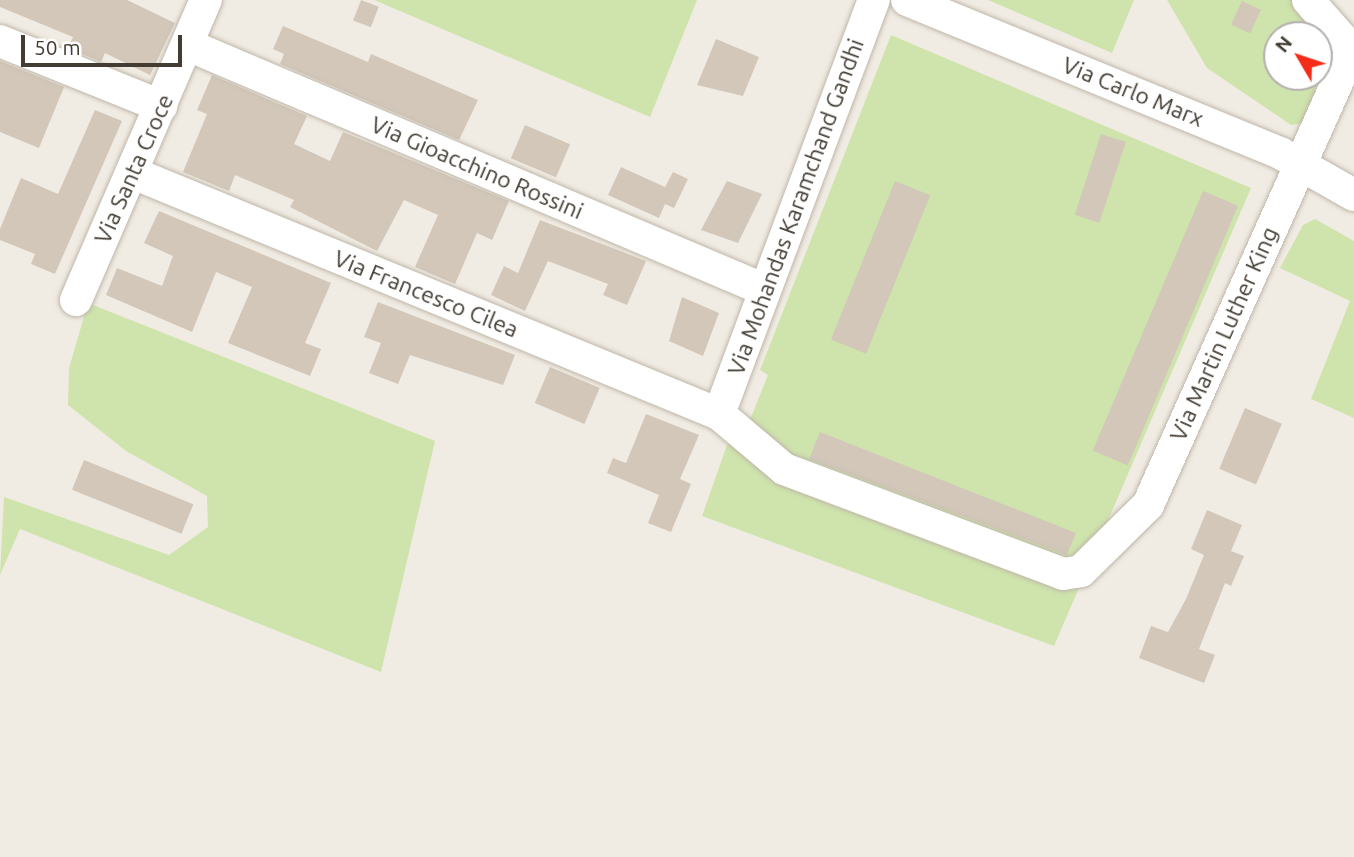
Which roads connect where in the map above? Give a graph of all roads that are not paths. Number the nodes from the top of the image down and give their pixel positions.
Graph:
1 (206, 0) edge
2 (874, 0) edge
3 (907, 0) edge
4 (1308, 0) edge
5 (0, 41) edge
6 (188, 46) junction
7 (1353, 48) edge
8 (161, 106) junction
9 (1302, 164) junction
10 (133, 173) junction
11 (1354, 194) edge
12 (765, 290) junction
13 (76, 300) dead end
14 (719, 414) junction
15 (1148, 505) joint

1 - 6 street, Via Santa Croce
2 - 12 street, Via Mohandas Karamchand Gandhi
3 - 9 street, Via Carlo Marx
4 - 7 street
5 - 8 street
6 - 8 street, Via Santa Croce
6 - 12 street, Via Gioacchino Rossini
7 - 9 street, Via Martin Luther King
8 - 10 street, Via Santa Croce
9 - 11 street, Via Carlo Marx
9 - 15 street, Via Martin Luther King
10 - 13 street, Via Santa Croce
10 - 14 street, Via Francesco Cilea
12 - 14 street, Via Mohandas Karamchand Gandhi
14 - 15 street, Via Francesco Cilea

